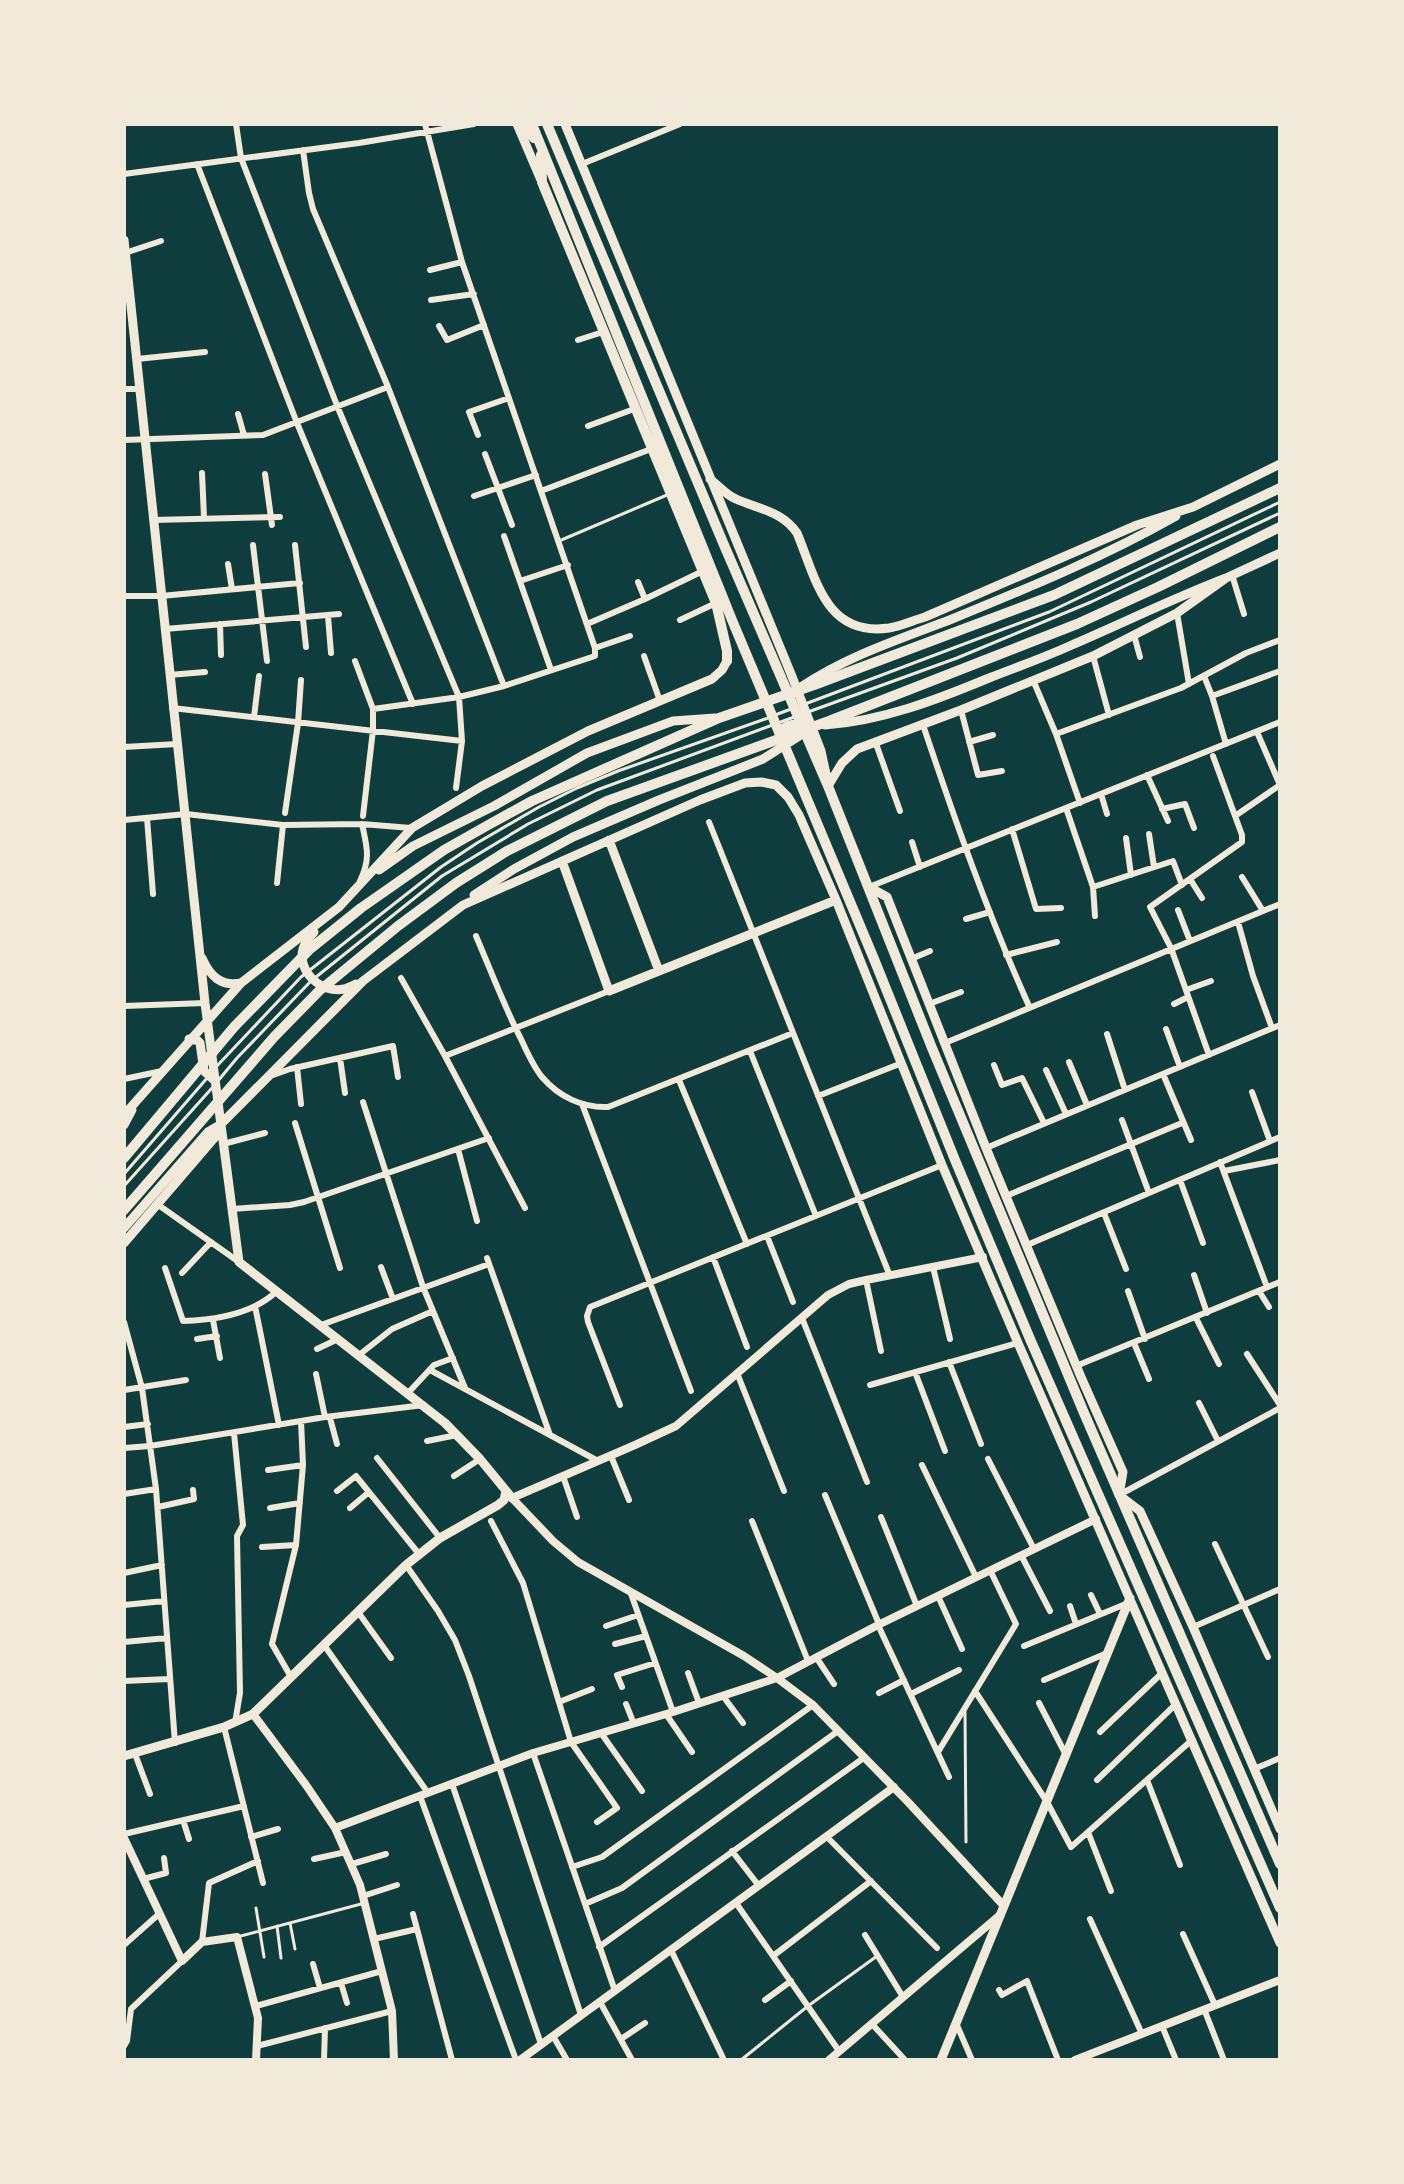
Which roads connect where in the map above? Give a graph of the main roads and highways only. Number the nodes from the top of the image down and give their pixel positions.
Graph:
1 (519, 124) edge
2 (532, 124) edge
3 (547, 124) edge
4 (565, 124) edge
5 (540, 144) junction
6 (542, 182) junction
7 (124, 240) edge
8 (125, 253) edge
9 (127, 307) edge
10 (631, 324) junction
11 (615, 331) junction
12 (689, 445) junction
13 (1280, 464) edge
14 (708, 477) junction
15 (1280, 488) edge
16 (1193, 507) junction
17 (1280, 527) edge
18 (1280, 553) edge
19 (1229, 577) junction
20 (732, 620) junction
21 (727, 661) junction
22 (787, 676) junction
23 (792, 693) junction
24 (719, 718) junction
25 (809, 727) junction
26 (779, 733) junction
27 (818, 753) junction
28 (828, 786) junction
29 (609, 840) junction
30 (562, 861) junction
31 (365, 880) junction
32 (869, 887) junction
33 (836, 900) junction
34 (463, 905) junction
35 (324, 919) junction
36 (199, 953) junction
37 (860, 957) junction
38 (874, 959) junction
39 (866, 970) junction
40 (659, 971) junction
41 (363, 981) junction
42 (241, 983) junction
43 (207, 1020) junction
44 (189, 1039) junction
45 (945, 1043) junction
46 (932, 1048) junction
47 (215, 1081) junction
48 (139, 1097) junction
49 (124, 1115) edge
50 (124, 1125) edge
51 (220, 1125) junction
52 (986, 1148) junction
53 (975, 1152) junction
54 (124, 1158) edge
55 (1006, 1196) junction
56 (995, 1200) junction
57 (124, 1210) edge
58 (124, 1228) edge
59 (124, 1243) edge
60 (1027, 1245) junction
61 (1016, 1250) junction
62 (1119, 1495) junction
63 (1129, 1600) junction
64 (1193, 1627) junction
65 (1179, 1634) junction
66 (124, 1756) edge
67 (1254, 1769) junction
68 (1241, 1775) junction
69 (1224, 1783) junction
70 (1246, 1786) junction
71 (1229, 1794) junction
72 (1280, 1829) edge
73 (1280, 1864) edge
74 (1280, 1908) edge
75 (1280, 1943) edge
76 (941, 2060) edge

1 - 5 main road
1 - 6 main road
2 - 5 main road
3 - 10 main road
4 - 12 main road
5 - 6 main road
5 - 11 main road
6 - 21 main road
7 - 8 main road
8 - 9 main road
9 - 36 main road
10 - 11 main road
10 - 12 main road
11 - 20 main road
12 - 14 main road
12 - 22 main road
13 - 16 main road
14 - 16 main road
14 - 22 main road
15 - 23 main road
16 - 23 main road
17 - 25 main road
18 - 19 main road
19 - 25 main road
19 - 28 main road
20 - 21 main road
20 - 26 main road
21 - 31 main road
22 - 25 main road
22 - 27 main road
23 - 24 main road
24 - 31 main road
24 - 54 main road
25 - 26 main road
25 - 27 main road
25 - 34 main road
25 - 57 main road
26 - 38 main road
27 - 28 main road
28 - 32 main road
29 - 30 main road
29 - 33 main road
29 - 40 main road
30 - 34 main road
30 - 40 main road
31 - 35 main road
32 - 45 main road
32 - 46 main road
33 - 37 main road
33 - 40 main road
34 - 41 main road
35 - 41 main road
35 - 42 main road
36 - 42 main road
36 - 43 main road
37 - 38 main road
37 - 39 main road
38 - 39 main road
38 - 69 main road
39 - 63 main road
41 - 51 main road
42 - 43 main road
43 - 44 main road
43 - 47 main road
44 - 47 main road
44 - 48 main road
45 - 46 main road
45 - 52 main road
46 - 53 main road
47 - 51 main road
48 - 49 main road
48 - 50 main road
51 - 58 main road
51 - 59 main road
51 - 66 main road
52 - 53 main road
52 - 55 main road
53 - 56 main road
55 - 56 main road
55 - 60 main road
56 - 61 main road
60 - 61 main road
60 - 62 main road
61 - 62 main road
62 - 64 main road
62 - 65 main road
63 - 75 main road
63 - 76 main road
64 - 65 main road
64 - 67 main road
65 - 68 main road
67 - 68 main road
67 - 72 main road
68 - 69 main road
68 - 70 main road
69 - 71 main road
70 - 71 main road
70 - 73 main road
71 - 74 main road

